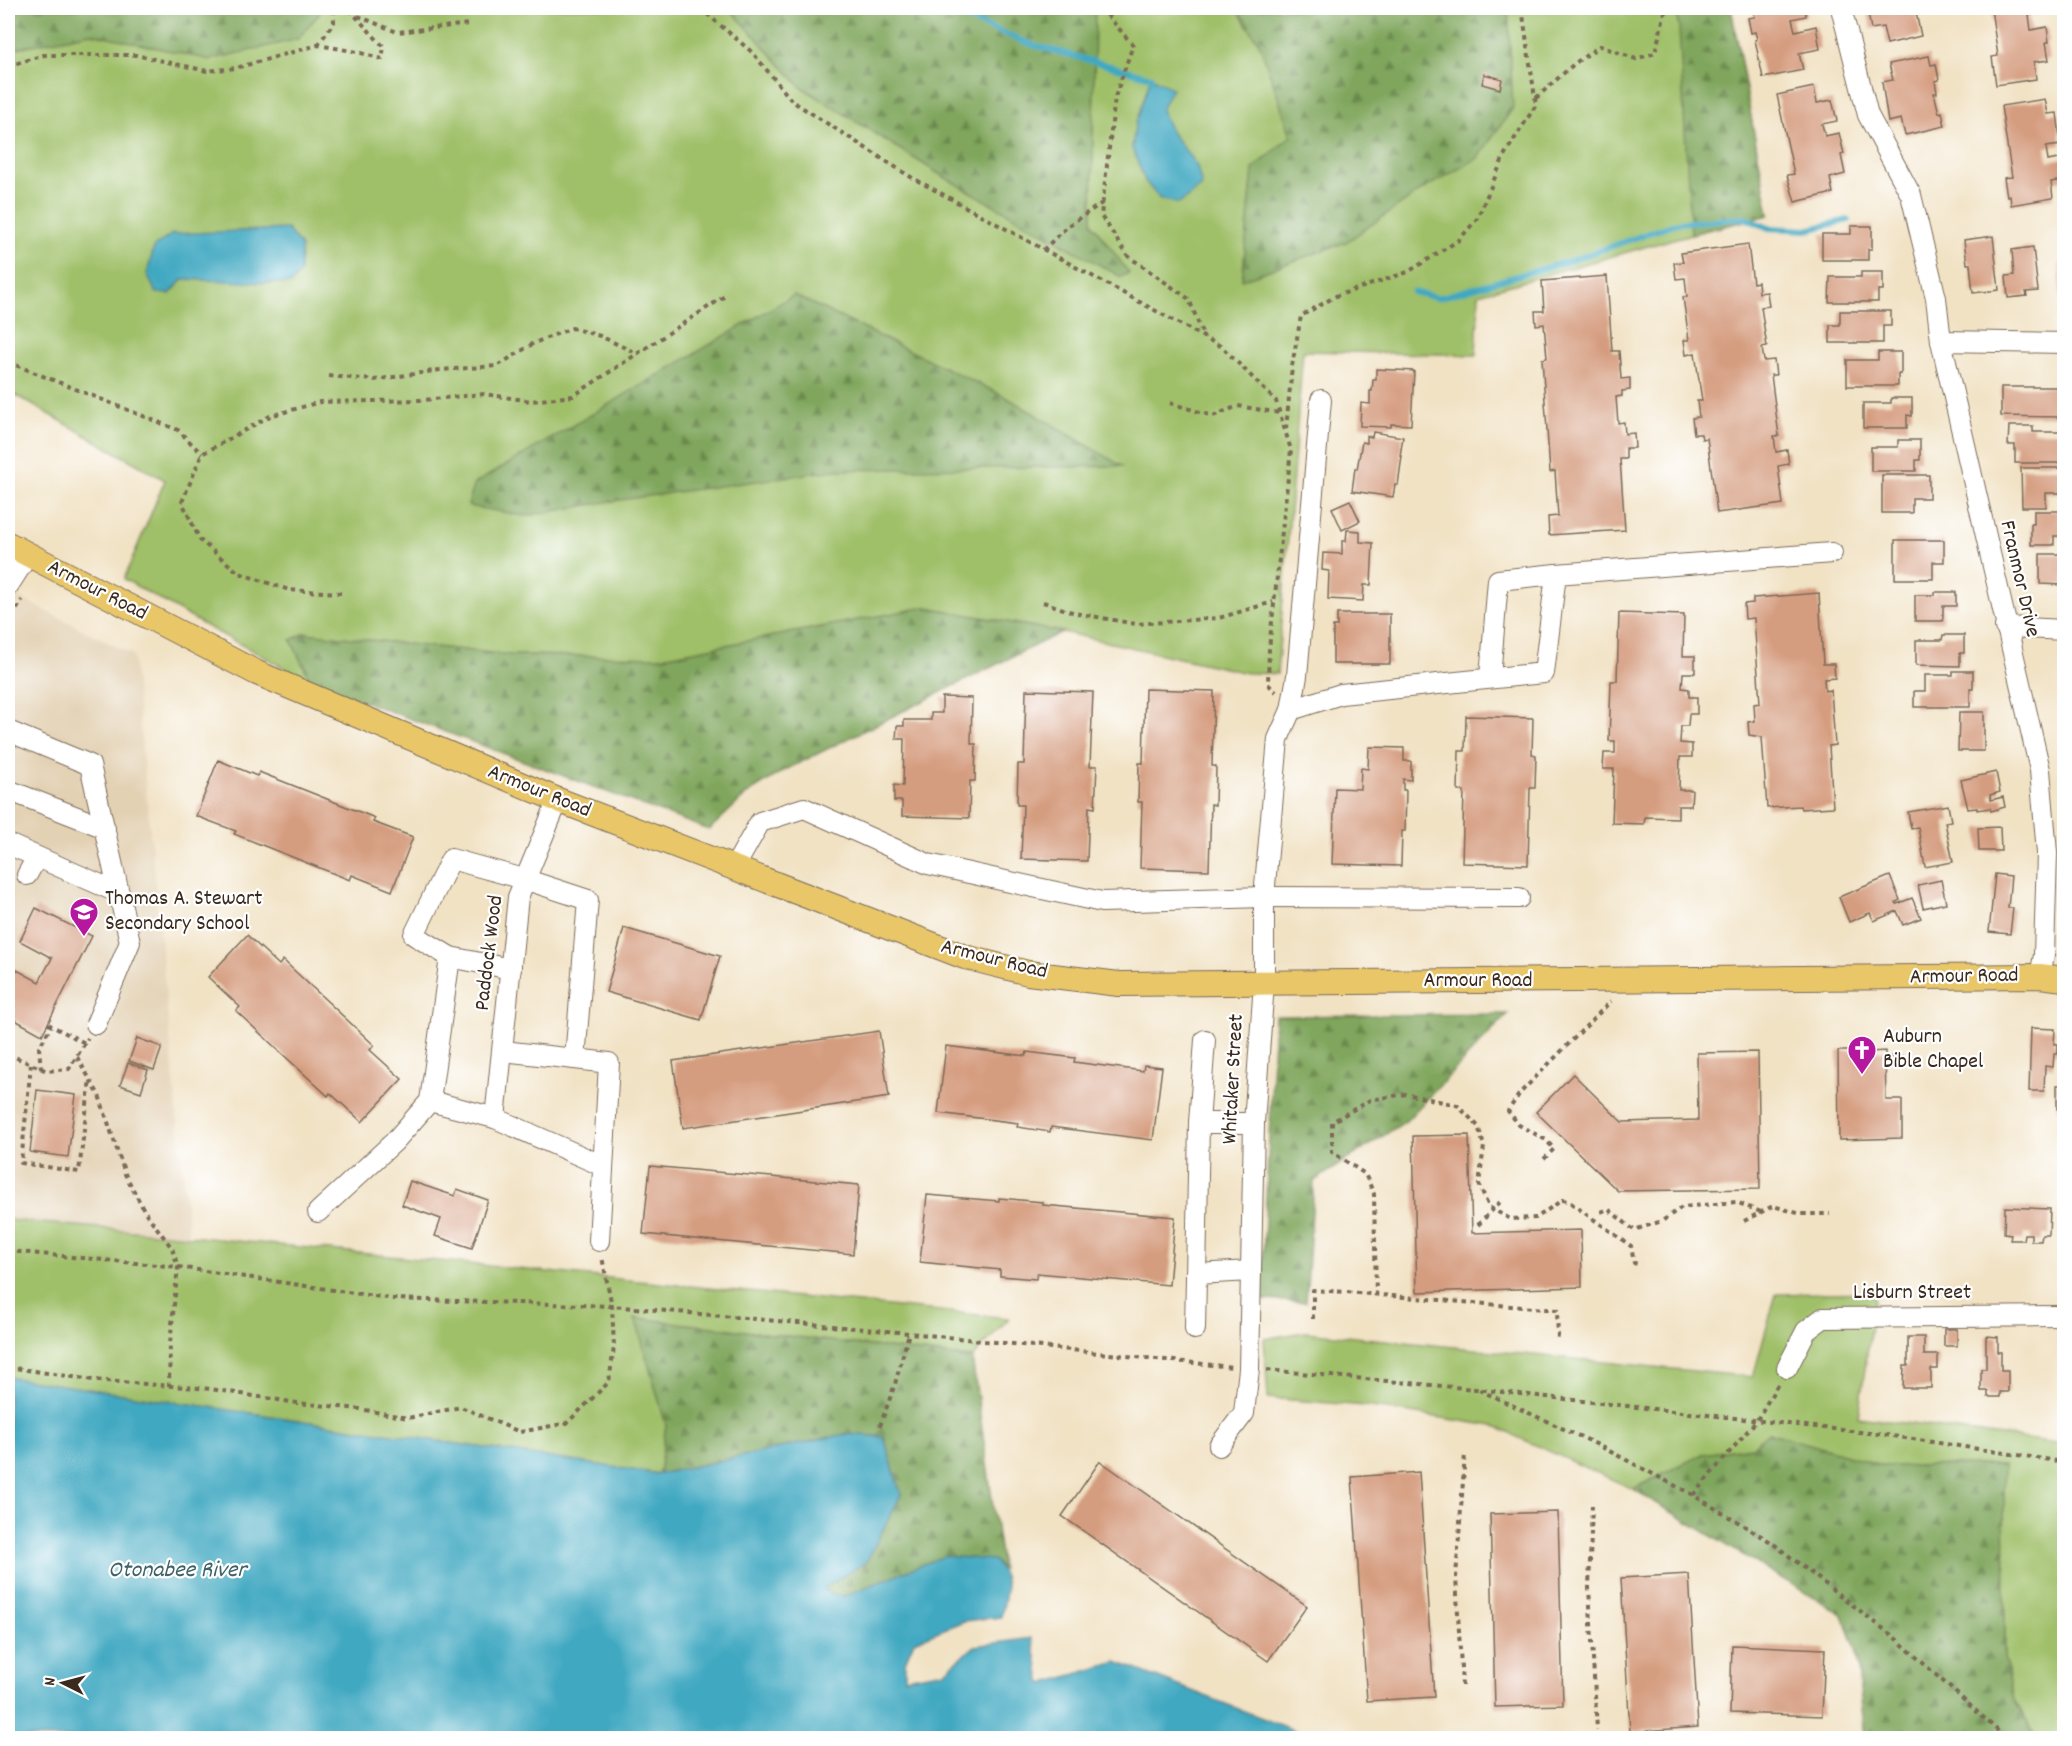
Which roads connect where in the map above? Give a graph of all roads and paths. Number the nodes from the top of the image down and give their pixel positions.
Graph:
1 (334, 8) edge
2 (348, 8) edge
3 (700, 8) edge
4 (1101, 8) edge
5 (1522, 8) edge
6 (1666, 8) edge
7 (1841, 8) edge
8 (354, 15) junction
9 (469, 24) dead end
10 (318, 45) junction
11 (8, 66) edge
12 (1536, 98) junction
13 (1102, 203) junction
14 (1043, 250) junction
15 (725, 296) dead end
16 (1204, 338) junction
17 (1941, 341) junction
18 (2064, 343) edge
19 (638, 354) junction
20 (8, 362) edge
21 (329, 376) dead end
22 (1321, 400) dead end
23 (1170, 403) dead end
24 (1280, 414) junction
25 (1286, 432) junction
26 (202, 454) junction
27 (18, 550) edge
28 (1832, 553) dead end
29 (1556, 574) junction
30 (8, 586) edge
31 (27, 590) dead end
32 (341, 593) dead end
33 (1043, 602) dead end
34 (1273, 602) junction
35 (8, 625) edge
36 (2005, 627) junction
37 (2064, 630) edge
38 (1490, 678) junction
39 (1291, 710) junction
40 (8, 731) edge
41 (8, 790) edge
42 (558, 800) junction
43 (105, 828) junction
44 (8, 844) edge
45 (37, 856) junction
46 (734, 868) junction
47 (27, 875) dead end
48 (524, 879) junction
49 (119, 893) junction
50 (1264, 897) junction
51 (1519, 898) dead end
52 (450, 957) junction
53 (511, 969) junction
54 (2040, 976) junction
55 (2064, 979) edge
56 (1264, 983) junction
57 (1614, 999) dead end
58 (96, 1024) joint
59 (1205, 1040) dead end
60 (85, 1043) junction
61 (503, 1051) junction
62 (8, 1054) edge
63 (77, 1057) junction
64 (1890, 1057) dead end
65 (1913, 1058) dead end
66 (575, 1059) junction
67 (31, 1064) junction
68 (41, 1069) junction
69 (90, 1079) junction
70 (430, 1101) junction
71 (495, 1118) junction
72 (1199, 1123) junction
73 (1254, 1123) junction
74 (1544, 1159) dead end
75 (603, 1166) junction
76 (1501, 1201) dead end
77 (1493, 1209) junction
78 (318, 1212) dead end
79 (1601, 1212) dead end
80 (1761, 1212) junction
81 (1830, 1214) dead end
82 (1744, 1221) dead end
83 (1478, 1225) dead end
84 (599, 1241) joint
85 (8, 1251) edge
86 (1641, 1265) dead end
87 (178, 1267) junction
88 (1251, 1271) junction
89 (1196, 1274) junction
90 (1376, 1296) junction
91 (612, 1306) junction
92 (2064, 1316) edge
93 (1313, 1319) dead end
94 (1195, 1329) dead end
95 (909, 1332) junction
96 (1558, 1339) dead end
97 (8, 1367) edge
98 (1787, 1368) joint
99 (1250, 1369) junction
100 (169, 1386) junction
101 (1476, 1389) junction
102 (1757, 1420) junction
103 (880, 1426) dead end
104 (1219, 1446) dead end
105 (1465, 1454) dead end
106 (2064, 1462) edge
107 (1693, 1495) junction
108 (1592, 1504) dead end
109 (1462, 1686) dead end
110 (1597, 1730) dead end
111 (2004, 1738) edge

1 - 10 path
2 - 8 path
3 - 14 path
4 - 13 path
5 - 12 path
6 - 12 path
7 - 17 street, Franmor Drive
8 - 9 path
8 - 10 path
10 - 11 path
12 - 25 path
13 - 14 path
13 - 16 path
14 - 16 path
15 - 19 path
16 - 24 path
17 - 18 street
17 - 36 street, Franmor Drive
19 - 21 path
19 - 26 path
20 - 26 path
22 - 39 street, Whitaker Street
23 - 24 path
24 - 25 path
25 - 34 path
26 - 32 path
27 - 30 street
27 - 42 main road, Armour Road
28 - 29 street
29 - 38 street
29 - 38 street
31 - 35 path
33 - 34 path
34 - 39 path
36 - 37 street
36 - 54 street, Franmor Drive
38 - 39 street
39 - 50 street, Whitaker Street
40 - 43 street
41 - 43 street
42 - 46 main road, Armour Road
42 - 48 street, Paddock Wood
43 - 49 street
44 - 45 street
45 - 47 street
45 - 49 street
46 - 50 street
46 - 56 main road, Armour Road
48 - 52 street
48 - 53 street, Paddock Wood
48 - 66 street
49 - 58 street
50 - 51 street
50 - 56 street, Whitaker Street
52 - 53 street
52 - 70 street
53 - 61 street, Paddock Wood
54 - 55 main road, Armour Road
54 - 56 main road, Armour Road
56 - 73 street, Whitaker Street
57 - 74 path
58 - 60 path
59 - 72 street
60 - 63 path
60 - 68 path
61 - 66 street
61 - 71 street, Paddock Wood
62 - 67 path
63 - 68 path
63 - 69 path
64 - 65 path
66 - 75 street
67 - 68 path
67 - 69 path
69 - 87 path
70 - 71 street
70 - 78 street
71 - 75 street
72 - 73 street
72 - 89 street
73 - 88 street, Whitaker Street
75 - 84 street
76 - 77 path
77 - 83 path
77 - 86 path
77 - 90 path
79 - 80 path
80 - 81 path
80 - 82 path
84 - 91 path
85 - 87 path
87 - 91 path
87 - 100 path
88 - 89 street
88 - 99 street, Whitaker Street
89 - 94 street
90 - 93 path
90 - 96 path
91 - 95 path
91 - 100 path
92 - 98 street, Lisburn Street
95 - 99 path
95 - 103 path
97 - 100 path
98 - 102 path
99 - 101 path
99 - 104 street, Whitaker Street
101 - 102 path
101 - 107 path
102 - 106 path
102 - 107 path
105 - 109 path
107 - 111 path
108 - 110 path

